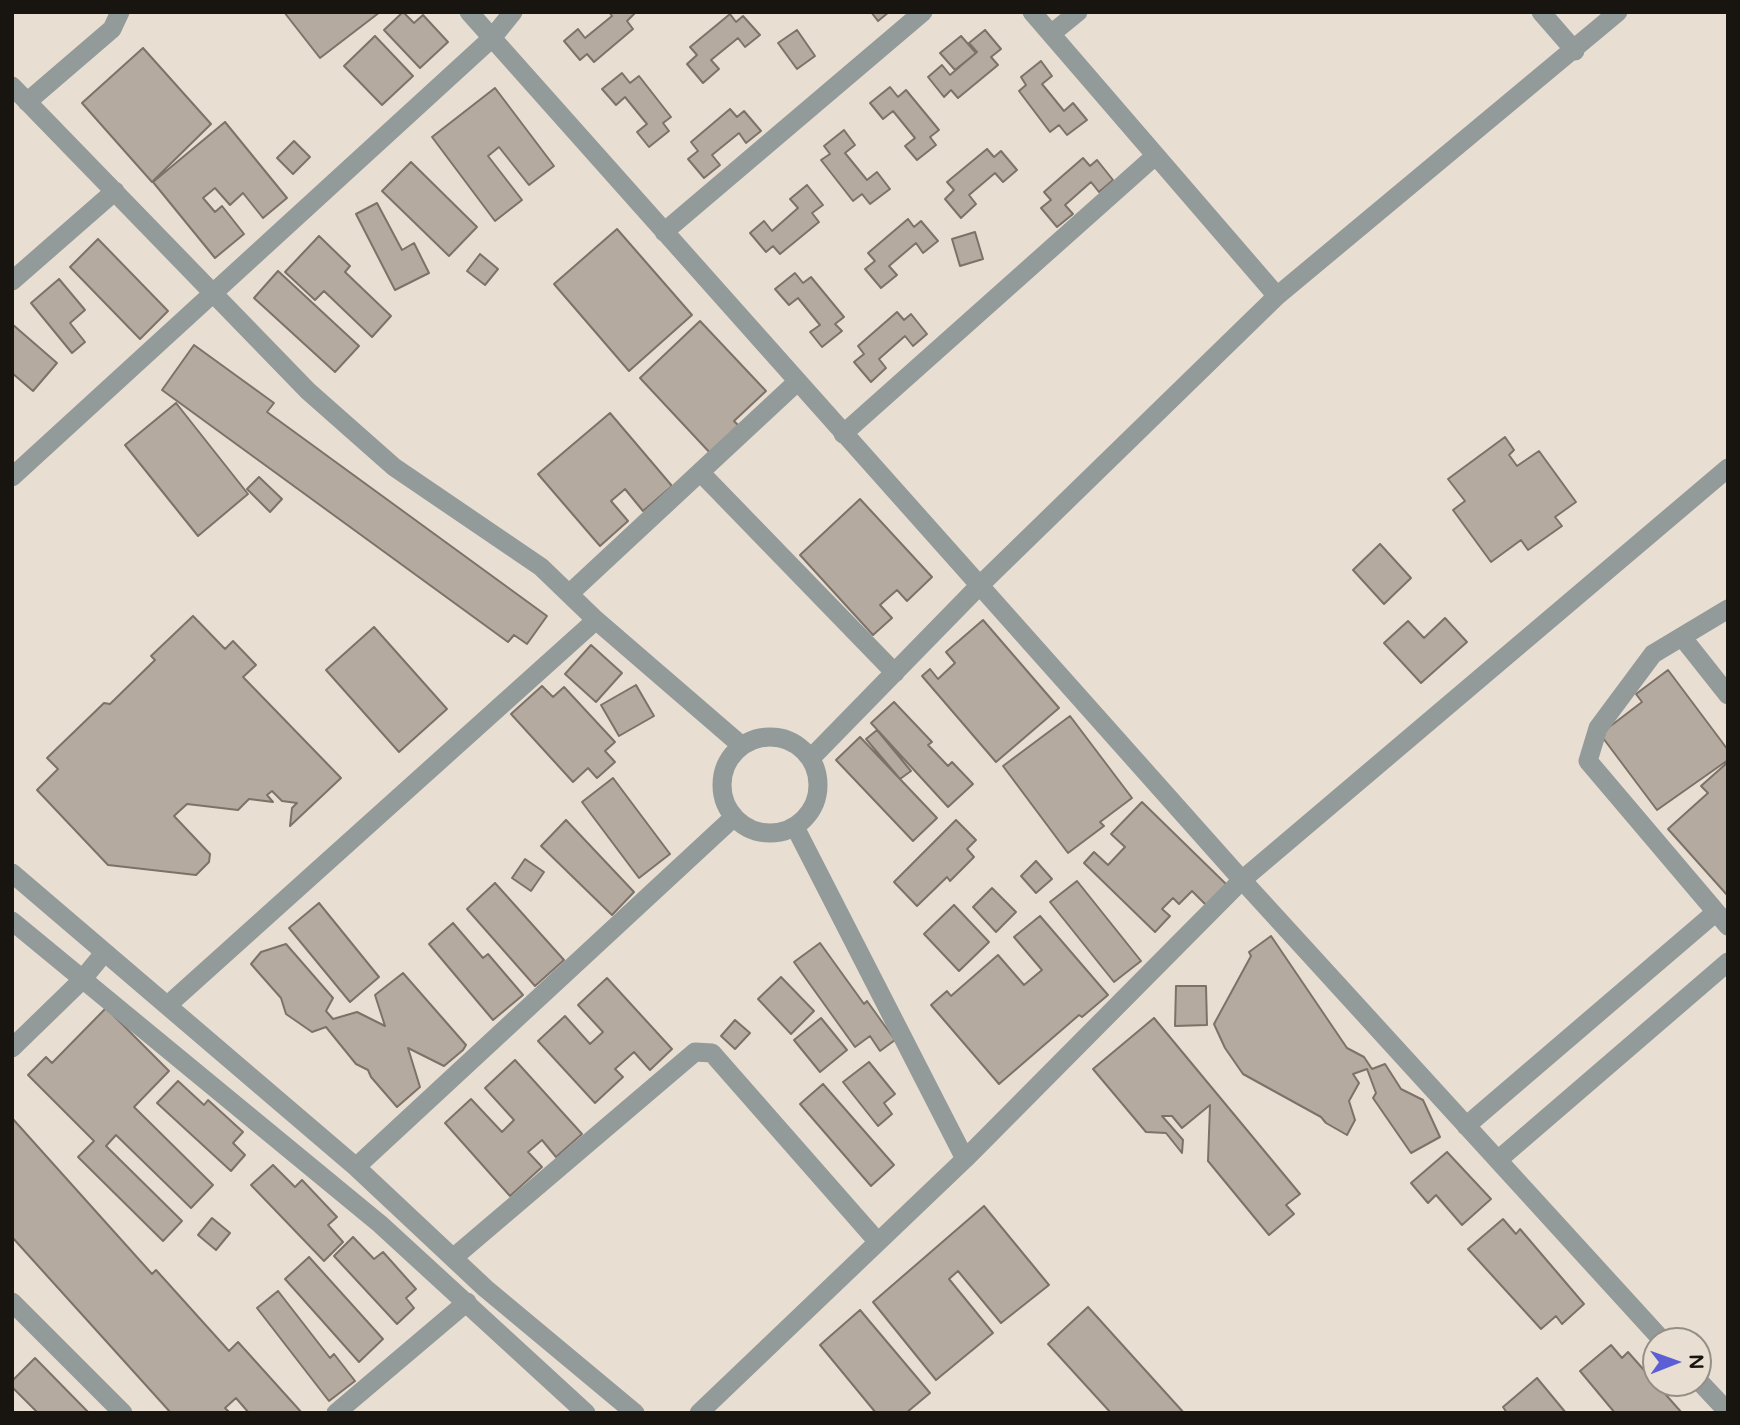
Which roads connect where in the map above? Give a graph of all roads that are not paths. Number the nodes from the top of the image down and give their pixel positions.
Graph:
1 (120, 12) edge
2 (469, 12) edge
3 (513, 12) edge
4 (923, 12) edge
5 (1032, 12) edge
6 (1077, 12) edge
7 (1541, 12) edge
8 (1618, 12) edge
9 (1051, 34) junction
10 (492, 37) junction
11 (1574, 51) junction
12 (12, 86) edge
13 (27, 102) junction
14 (1155, 156) junction
15 (115, 191) junction
16 (664, 232) junction
17 (12, 281) edge
18 (215, 293) junction
19 (1277, 296) junction
20 (797, 382) junction
21 (843, 434) junction
22 (1728, 468) edge
23 (700, 472) junction
24 (12, 477) edge
25 (979, 586) junction
26 (569, 594) junction
27 (1728, 609) edge
28 (596, 620) junction
29 (1682, 636) junction
30 (895, 673) junction
31 (1728, 695) edge
32 (742, 746) junction
33 (811, 758) junction
34 (734, 817) junction
35 (795, 827) junction
36 (12, 873) edge
37 (1242, 880) junction
38 (1722, 919) edge
39 (12, 920) edge
40 (104, 953) junction
41 (1728, 962) edge
42 (81, 981) junction
43 (169, 1004) junction
44 (12, 1048) edge
45 (1466, 1126) junction
46 (965, 1159) junction
47 (1497, 1160) junction
48 (356, 1167) junction
49 (878, 1242) junction
50 (453, 1258) junction
51 (12, 1302) edge
52 (467, 1302) junction
53 (1649, 1327) edge
54 (1712, 1395) edge
55 (1728, 1412) edge
56 (123, 1413) edge
57 (336, 1413) edge
58 (586, 1413) edge
59 (635, 1413) edge
60 (699, 1413) edge

1 - 13 street
2 - 10 street
3 - 10 street
4 - 16 street
5 - 9 street
6 - 9 street
7 - 11 street
8 - 11 street
9 - 14 street
10 - 16 street
10 - 18 street
11 - 19 street
12 - 13 street
13 - 15 street
14 - 19 street
14 - 21 street
15 - 17 street
15 - 18 street
16 - 20 street
18 - 24 street
18 - 26 street
19 - 25 street
20 - 21 street
20 - 23 street
21 - 25 street
22 - 37 street
23 - 26 street
23 - 30 street
25 - 30 street
25 - 37 street
26 - 28 street
27 - 29 street
28 - 32 street
28 - 43 street
29 - 31 street
29 - 38 street
30 - 33 street
32 - 33 street
32 - 34 street
33 - 35 street
34 - 35 street
34 - 48 street
35 - 46 street
36 - 40 street
37 - 45 street
37 - 46 street
38 - 45 street
39 - 42 street
40 - 42 street
40 - 43 street
41 - 47 street
42 - 44 street
42 - 52 street
43 - 48 street
45 - 47 street
46 - 49 street
47 - 53 street
48 - 50 street
49 - 50 street
49 - 60 street
50 - 59 street
51 - 56 street
52 - 57 street
52 - 58 street
54 - 55 street

